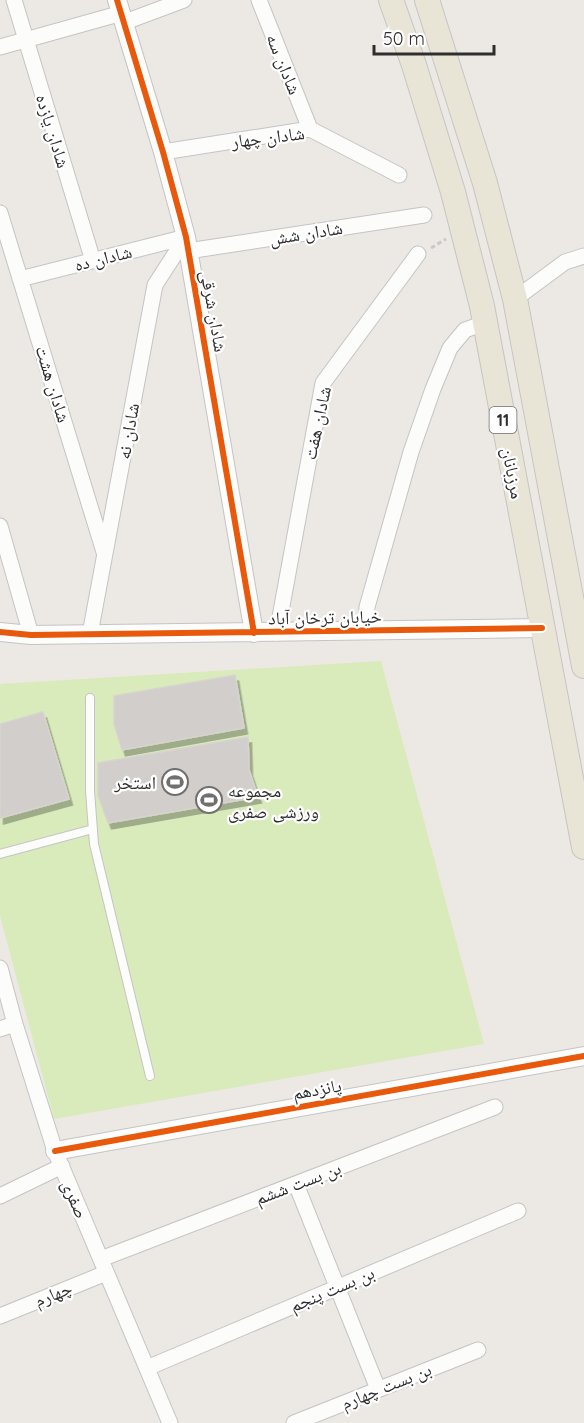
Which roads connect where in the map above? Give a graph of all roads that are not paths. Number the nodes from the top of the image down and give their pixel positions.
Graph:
1 (14, 0) edge
2 (184, 0) edge
3 (259, 0) edge
4 (392, 0) edge
5 (427, 0) edge
6 (121, 12) edge
7 (26, 40) junction
8 (0, 47) edge
9 (310, 129) junction
10 (163, 152) junction
11 (399, 175) dead end
12 (0, 213) edge
13 (424, 214) dead end
14 (187, 244) junction
15 (418, 254) road end
16 (584, 256) edge
17 (93, 261) junction
18 (20, 279) junction
19 (515, 299) junction
20 (485, 323) junction
21 (0, 526) edge
22 (105, 555) junction
23 (581, 622) edge
24 (542, 628) junction
25 (366, 631) junction
26 (0, 632) edge
27 (254, 633) junction
28 (276, 633) junction
29 (31, 634) junction
30 (90, 634) junction
31 (584, 666) edge
32 (90, 698) dead end
33 (93, 829) junction
34 (584, 847) edge
35 (0, 854) edge
36 (0, 969) edge
37 (7, 1027) edge
38 (584, 1056) edge
39 (150, 1076) dead end
40 (495, 1107) dead end
41 (58, 1159) junction
42 (296, 1184) junction
43 (0, 1196) edge
44 (518, 1211) dead end
45 (104, 1266) junction
46 (338, 1287) junction
47 (0, 1316) edge
48 (478, 1350) dead end
49 (147, 1368) junction
50 (378, 1389) junction
51 (170, 1423) edge
52 (294, 1423) edge

1 - 7 street, شادان یازده
2 - 6 street
3 - 9 street, شادان سه
4 - 20 main road, مرزبانان / 11
5 - 19 main road, مرزبانان / 11
6 - 7 street
6 - 10 street, شادان شرقی
7 - 8 street
7 - 17 street, شادان یازده
9 - 10 street, شادان چهار
9 - 11 street, شادان چهار
10 - 14 street, شادان شرقی
12 - 18 street, شادان هشت
13 - 14 street, شادان شش
14 - 17 street, شادان ده
14 - 22 street, شادان نه
14 - 27 street, شادان شرقی
15 - 28 street, شادان هفت
16 - 19 street
17 - 18 street, شادان ده
18 - 22 street, شادان هشت
19 - 23 main road, مرزبانان / 11
20 - 24 main road, مرزبانان / 11
20 - 25 street
21 - 29 street
22 - 30 street, شادان نه
23 - 24 main road
23 - 31 main road, مرزبانان / 11
24 - 25 street, خیابان ترخان آباد
24 - 34 main road, مرزبانان / 11
25 - 28 street, خیابان ترخان آباد
26 - 29 street, خیابان ترخان آباد
27 - 28 street, خیابان ترخان آباد
27 - 30 street, خیابان ترخان آباد
29 - 30 street, خیابان ترخان آباد
32 - 33 lane
33 - 35 lane
33 - 39 lane
36 - 37 street, صفری
37 - 41 street, صفری
38 - 41 street, پانزدهم
40 - 42 street, بن بست ششم
41 - 43 street
41 - 45 street, صفری
42 - 45 street, بن بست ششم
42 - 46 street
44 - 46 street, بن بست پنجم
45 - 47 street, چهارم
45 - 49 street, صفری
46 - 49 street, بن بست پنجم
46 - 50 street
48 - 50 street, بن بست چهارم
49 - 51 street, صفری
50 - 52 street, بن بست چهارم

